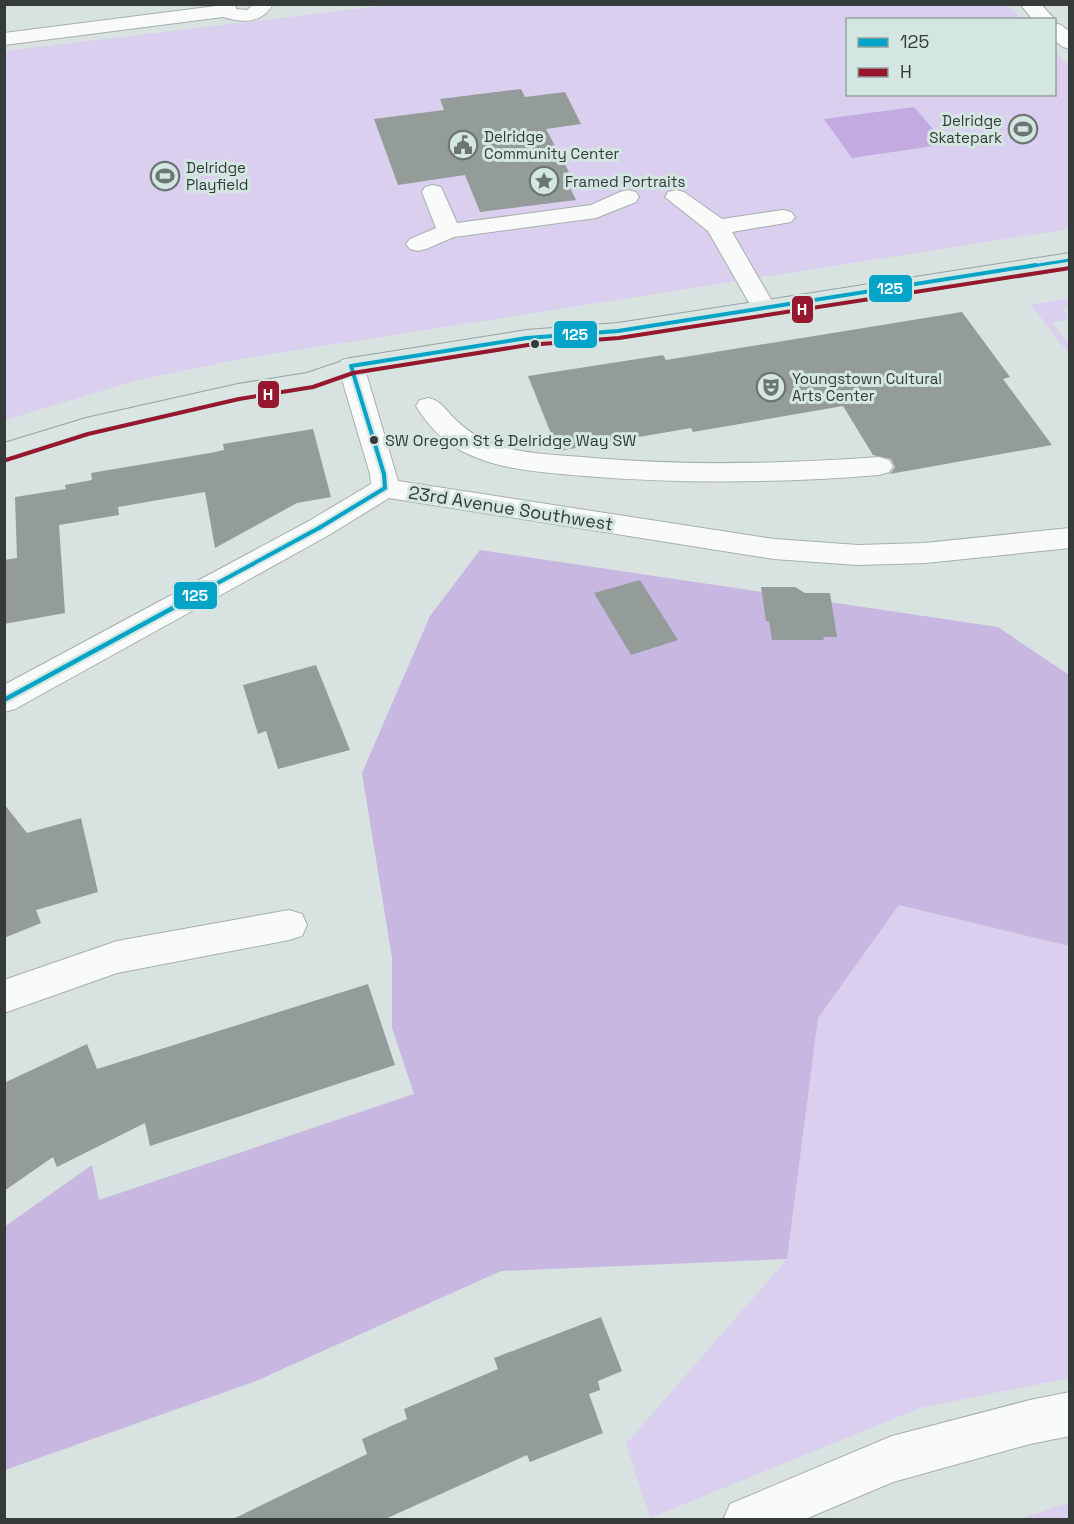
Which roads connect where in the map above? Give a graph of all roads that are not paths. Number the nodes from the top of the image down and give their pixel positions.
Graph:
1 (1029, 4) edge
2 (270, 5) edge
3 (225, 8) edge
4 (1043, 18) edge
5 (1056, 31) edge
6 (4, 39) edge
7 (1070, 43) edge
8 (433, 192) dead end
9 (628, 197) dead end
10 (676, 197) dead end
11 (783, 218) dead end
12 (717, 227) junction
13 (449, 231) junction
14 (418, 244) dead end
15 (1070, 260) edge
16 (765, 308) junction
17 (351, 366) junction
18 (429, 406) dead end
19 (4, 453) edge
20 (879, 466) dead end
21 (385, 488) junction
22 (1070, 538) edge
23 (4, 700) edge
24 (289, 925) dead end
25 (4, 997) edge
26 (1070, 1414) edge
27 (746, 1520) edge

1 - 4 street
2 - 3 street
3 - 6 street
5 - 7 street
8 - 13 street
9 - 13 street
10 - 12 street
11 - 12 street
12 - 16 street
13 - 14 street
15 - 16 main road
16 - 17 main road
17 - 19 main road
17 - 21 street
18 - 20 street
21 - 22 street, 23rd Avenue Southwest
21 - 23 street, 23rd Avenue Southwest
24 - 25 street
26 - 27 street

